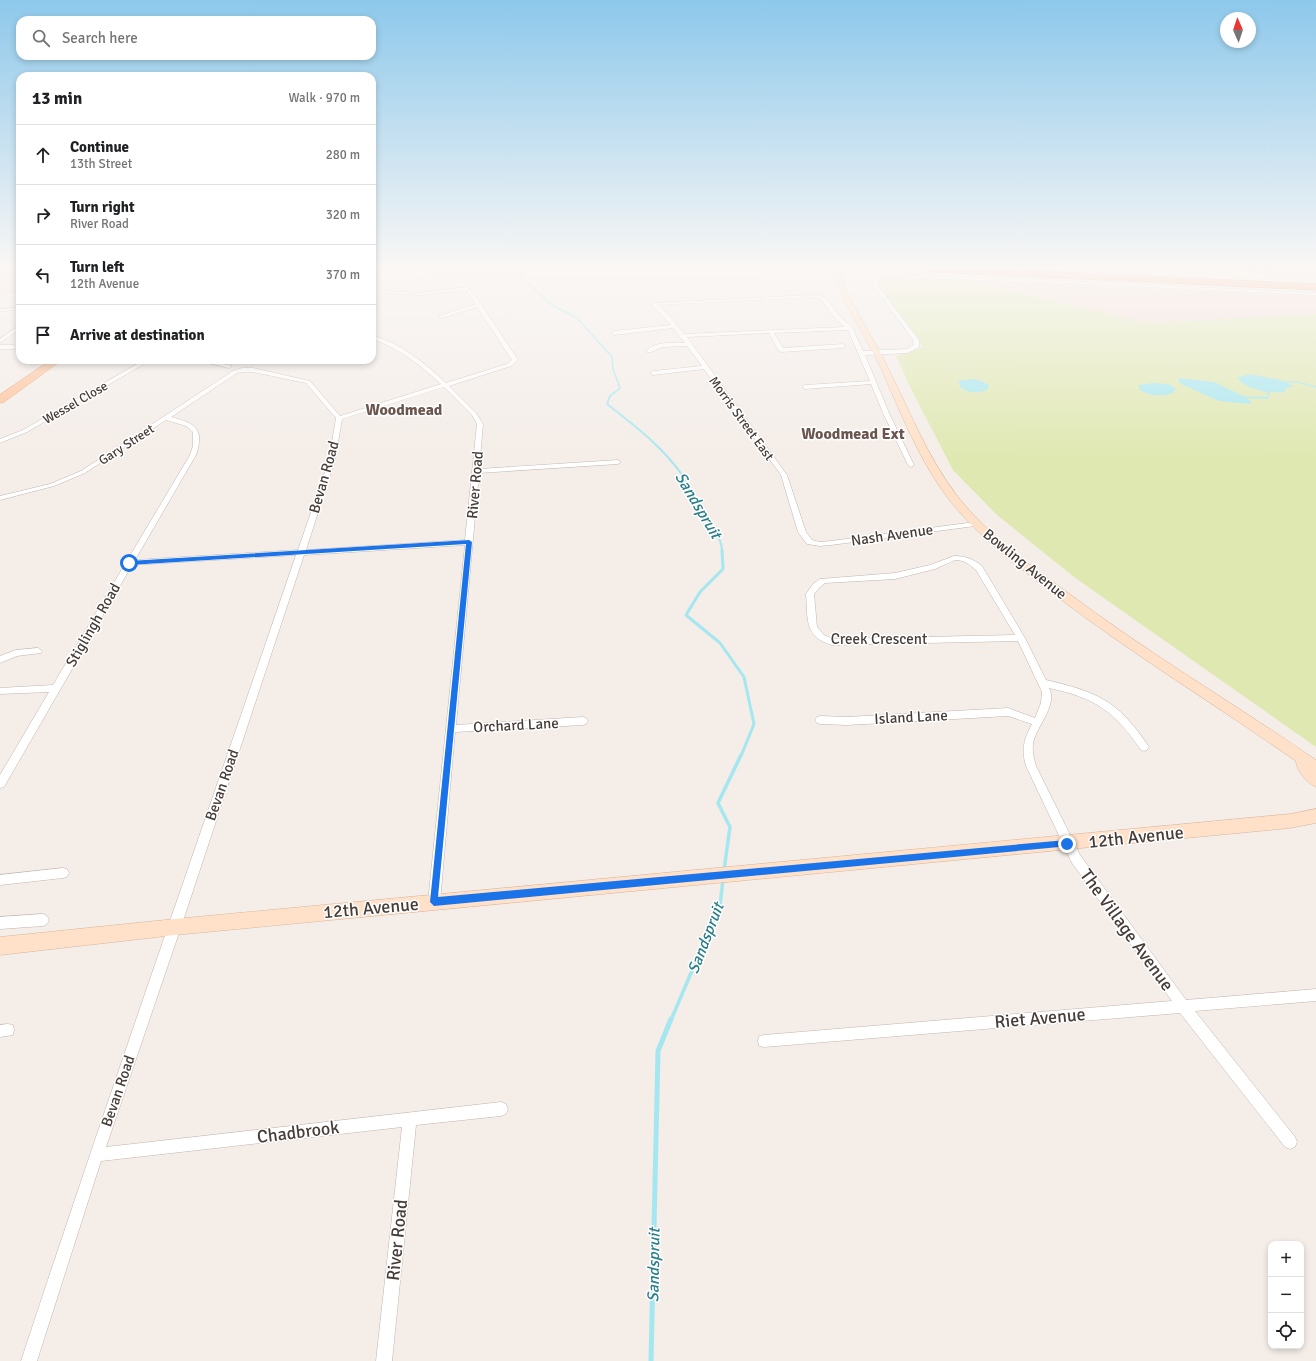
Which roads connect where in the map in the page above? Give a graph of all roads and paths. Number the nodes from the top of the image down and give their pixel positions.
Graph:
1 (771, 332) edge
2 (12, 333) edge
3 (497, 333) edge
4 (680, 333) edge
5 (760, 333) edge
6 (852, 333) edge
7 (865, 333) edge
8 (910, 333) edge
9 (683, 336) junction
10 (376, 338) edge
11 (0, 341) edge
12 (688, 344) junction
13 (843, 346) dead end
14 (0, 347) edge
15 (14, 347) dead end
16 (648, 349) dead end
17 (877, 352) junction
18 (863, 353) junction
19 (37, 364) edge
20 (51, 364) edge
21 (141, 364) edge
22 (220, 364) edge
23 (230, 366) dead end
24 (705, 367) junction
25 (653, 373) dead end
26 (874, 382) junction
27 (444, 386) junction
28 (805, 387) dead end
29 (0, 390) edge
30 (0, 400) edge
31 (166, 418) junction
32 (339, 418) junction
33 (1, 442) edge
34 (618, 462) dead end
35 (911, 465) dead end
36 (476, 470) junction
37 (0, 498) edge
38 (975, 524) junction
39 (469, 542) junction
40 (810, 542) joint
41 (301, 552) junction
42 (129, 563) junction
43 (979, 568) joint
44 (1021, 638) junction
45 (38, 651) dead end
46 (0, 660) edge
47 (1044, 683) junction
48 (57, 688) junction
49 (0, 691) edge
50 (820, 720) dead end
51 (583, 722) dead end
52 (1036, 724) junction
53 (450, 729) junction
54 (1144, 747) dead end
55 (1291, 751) junction
56 (1316, 768) edge
57 (1316, 781) edge
58 (0, 784) edge
59 (1315, 815) edge
60 (1067, 844) junction
61 (63, 873) dead end
62 (0, 880) edge
63 (434, 902) junction
64 (43, 920) dead end
65 (0, 923) edge
66 (175, 927) junction
67 (0, 946) edge
68 (1316, 995) edge
69 (1184, 1007) junction
70 (764, 1041) dead end
71 (501, 1109) dead end
72 (410, 1119) junction
73 (1290, 1142) dead end
74 (96, 1155) junction
75 (29, 1361) edge
76 (384, 1361) edge

1 - 13 street
2 - 11 street
3 - 27 street
4 - 9 street, Morris Street East
5 - 9 street
6 - 18 street
7 - 17 main road, Bowling Avenue
8 - 17 street
9 - 12 street, Morris Street East
10 - 27 street, River Road
12 - 16 street
12 - 24 street, Morris Street East
14 - 15 street
17 - 18 street
17 - 38 main road, Bowling Avenue
18 - 26 street
19 - 29 main road
20 - 30 main road
21 - 33 street, Wessel Close
22 - 23 street
24 - 25 street
24 - 40 street, Morris Street East
26 - 28 street
26 - 35 street
27 - 32 street
27 - 36 street, River Road
31 - 32 street, Gary Street
31 - 37 street, Gary Street
31 - 42 street, Stiglingh Road
32 - 41 street, Bevan Road
34 - 36 street
36 - 39 street, River Road
38 - 40 street, Nash Avenue
38 - 55 main road, Bowling Avenue
39 - 41 street
39 - 53 street, River Road
41 - 42 street
41 - 66 street, Bevan Road
42 - 48 street, Stiglingh Road
43 - 44 street, The Village Avenue
43 - 44 street, Creek Crescent
44 - 47 street, The Village Avenue
45 - 46 street
47 - 52 street, The Village Avenue
47 - 54 street
48 - 49 street
48 - 58 street, Stiglingh Road
50 - 52 street, Island Lane
51 - 53 street, Orchard Lane
52 - 60 street, The Village Avenue
53 - 63 street, River Road
55 - 56 main road, Bowling Avenue
55 - 57 main road
59 - 60 main road, 12th Avenue
60 - 63 main road, 12th Avenue
60 - 69 street, The Village Avenue
61 - 62 street
63 - 66 main road, 12th Avenue
64 - 65 street
66 - 67 main road, 12th Avenue
66 - 74 street, Bevan Road
68 - 69 street, Riet Avenue
69 - 70 street, Riet Avenue
69 - 73 street, The Village Avenue
71 - 72 street, Chadbrook
72 - 74 street, Chadbrook
72 - 76 street, River Road
74 - 75 street, Bevan Road

